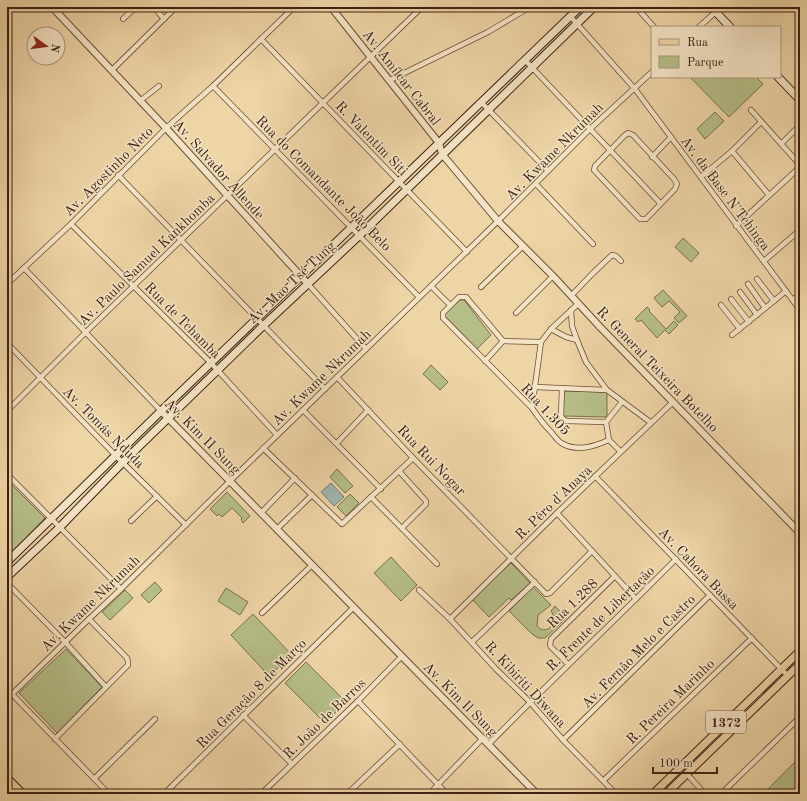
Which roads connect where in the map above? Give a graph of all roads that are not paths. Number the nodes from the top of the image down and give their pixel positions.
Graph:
1 (54, 7) edge
2 (136, 7) edge
3 (154, 7) edge
4 (176, 7) edge
5 (294, 7) edge
6 (331, 7) edge
7 (422, 7) edge
8 (530, 7) edge
9 (580, 7) edge
10 (594, 7) edge
11 (636, 7) edge
12 (721, 7) edge
13 (713, 9) edge
14 (570, 16) junction
15 (123, 19) dead end
16 (164, 19) junction
17 (578, 24) junction
18 (653, 26) edge
19 (700, 26) edge
20 (729, 26) edge
21 (261, 39) junction
22 (371, 57) junction
23 (525, 60) junction
24 (532, 67) junction
25 (112, 70) junction
26 (651, 73) edge
27 (779, 78) edge
28 (390, 80) junction
29 (159, 86) dead end
30 (213, 86) junction
31 (634, 88) junction
32 (140, 100) junction
33 (800, 100) edge
34 (324, 103) junction
35 (482, 103) junction
36 (489, 110) junction
37 (751, 110) dead end
38 (761, 122) junction
39 (800, 125) edge
40 (166, 128) junction
41 (590, 129) junction
42 (671, 137) junction
43 (439, 143) junction
44 (781, 144) junction
45 (275, 150) junction
46 (610, 151) junction
47 (732, 151) junction
48 (442, 154) junction
49 (652, 157) junction
50 (800, 166) edge
51 (548, 171) junction
52 (118, 175) junction
53 (701, 176) junction
54 (399, 182) junction
55 (536, 184) junction
56 (406, 190) junction
57 (770, 195) junction
58 (227, 196) junction
59 (660, 203) junction
60 (498, 221) junction
61 (71, 224) junction
62 (736, 226) junction
63 (352, 228) junction
64 (800, 230) edge
65 (360, 235) junction
66 (181, 240) junction
67 (593, 244) dead end
68 (523, 246) junction
69 (467, 252) junction
70 (621, 261) dead end
71 (764, 262) junction
72 (24, 268) junction
73 (301, 276) junction
74 (553, 276) junction
75 (757, 279) dead end
76 (7, 284) edge
77 (308, 284) junction
78 (748, 284) dead end
79 (431, 286) junction
80 (133, 287) junction
81 (481, 287) dead end
82 (786, 291) junction
83 (740, 292) dead end
84 (800, 293) edge
85 (571, 296) junction
86 (419, 297) junction
87 (730, 300) dead end
88 (793, 300) junction
89 (774, 301) junction
90 (578, 304) junction
91 (450, 305) junction
92 (721, 305) dead end
93 (766, 308) junction
94 (571, 310) junction
95 (800, 310) edge
96 (516, 313) dead end
97 (757, 315) junction
98 (257, 318) junction
99 (749, 322) junction
100 (264, 325) junction
101 (551, 329) junction
102 (740, 329) junction
103 (86, 332) junction
104 (732, 335) dead end
105 (577, 340) junction
106 (503, 341) junction
107 (541, 342) junction
108 (7, 344) edge
109 (366, 349) junction
110 (484, 360) junction
111 (211, 364) junction
112 (218, 371) junction
113 (337, 377) junction
114 (40, 378) junction
115 (535, 387) junction
116 (562, 388) junction
117 (325, 389) junction
118 (607, 390) junction
119 (622, 402) junction
120 (673, 402) junction
121 (532, 408) junction
122 (303, 410) junction
123 (368, 410) junction
124 (7, 411) edge
125 (161, 411) junction
126 (168, 418) junction
127 (606, 422) junction
128 (650, 422) junction
129 (277, 435) junction
130 (609, 440) junction
131 (337, 443) junction
132 (263, 448) junction
133 (620, 451) junction
134 (116, 456) junction
135 (413, 458) junction
136 (123, 462) junction
137 (399, 471) junction
138 (7, 474) edge
139 (595, 476) junction
140 (295, 478) junction
141 (230, 481) junction
142 (381, 489) junction
143 (312, 495) junction
144 (157, 496) junction
145 (371, 497) junction
146 (261, 513) junction
147 (556, 513) junction
148 (52, 520) junction
149 (131, 521) dead end
150 (186, 525) junction
151 (60, 528) junction
152 (402, 528) junction
153 (277, 529) junction
154 (800, 533) edge
155 (592, 551) junction
156 (511, 558) junction
157 (676, 560) junction
158 (7, 562) edge
159 (437, 564) dead end
160 (312, 565) junction
161 (615, 576) junction
162 (7, 577) edge
163 (535, 582) junction
164 (7, 583) edge
165 (121, 589) junction
166 (419, 590) dead end
167 (710, 595) junction
168 (636, 599) junction
169 (354, 607) junction
170 (262, 613) dead end
171 (89, 619) junction
172 (450, 619) junction
173 (367, 620) joint
174 (752, 638) junction
175 (65, 642) junction
176 (472, 642) junction
177 (800, 651) edge
178 (402, 656) junction
179 (568, 664) junction
180 (800, 664) edge
181 (781, 669) junction
182 (788, 676) junction
183 (106, 687) junction
184 (7, 689) edge
185 (12, 694) junction
186 (7, 698) edge
187 (358, 701) junction
188 (530, 702) junction
189 (243, 715) junction
190 (800, 717) edge
191 (155, 719) dead end
192 (483, 738) junction
193 (55, 739) junction
194 (563, 740) junction
195 (400, 744) junction
196 (489, 744) junction
197 (292, 764) junction
198 (687, 774) junction
199 (7, 778) edge
200 (95, 778) junction
201 (604, 780) junction
202 (438, 785) junction
203 (7, 791) edge
204 (10, 794) edge
205 (22, 794) edge
206 (109, 794) edge
207 (164, 794) edge
208 (261, 794) edge
209 (347, 794) edge
210 (429, 794) edge
211 (447, 794) edge
212 (537, 794) edge
213 (616, 794) edge
214 (653, 794) edge
215 (666, 794) edge
216 (705, 794) edge
217 (721, 794) edge

1 - 25 street, Av. Salvador Allende
2 - 15 street
3 - 16 street
4 - 16 street
5 - 21 street, Av. Agostinho Neto
6 - 22 street, Av. Amílcar Cabral
7 - 22 street, Av. Paulo Samuel Kankhomba
8 - 28 street
9 - 14 main road, Av. Mao Tsé Tung
10 - 17 main road, Av. Mao Tsé Tung
11 - 18 street
12 - 13 street
13 - 19 street
13 - 20 main road
14 - 17 street, Av. da Base N'Tchinga
14 - 23 main road, Av. Mao Tsé Tung
16 - 25 street
17 - 24 main road, Av. Mao Tsé Tung
17 - 31 street, Av. da Base N'Tchinga
21 - 30 street, Av. Agostinho Neto
21 - 34 street, R. Valentim Siti
22 - 28 street, Av. Amílcar Cabral
22 - 34 street, Av. Paulo Samuel Kankhomba
23 - 24 street
23 - 35 main road, Av. Mao Tsé Tung
24 - 36 main road, Av. Mao Tsé Tung
24 - 41 street
25 - 32 street, Av. Salvador Allende
26 - 31 street, Av. Kwame Nkrumah
27 - 33 main road
28 - 43 street, Av. Amílcar Cabral
29 - 32 street
30 - 40 street, Av. Agostinho Neto
30 - 45 street, Rua do Comandante João Belo
31 - 41 street, Av. Kwame Nkrumah
31 - 42 street, Av. da Base N'Tchinga
32 - 40 street, Av. Salvador Allende
34 - 45 street, Av. Paulo Samuel Kankhomba
34 - 54 street, R. Valentim Siti
35 - 36 street
35 - 43 main road, Av. Mao Tsé Tung
36 - 48 main road, Av. Mao Tsé Tung
36 - 51 street
37 - 38 street
38 - 44 street
38 - 47 street
39 - 44 street
40 - 52 street, Av. Agostinho Neto
40 - 58 street, Av. Salvador Allende
41 - 46 street
41 - 51 street, Av. Kwame Nkrumah
42 - 49 street
42 - 53 street, Av. da Base N'Tchinga
43 - 48 street
43 - 54 main road, Av. Mao Tsé Tung
44 - 50 street
45 - 58 street, Av. Paulo Samuel Kankhomba
45 - 63 street, Rua do Comandante João Belo
46 - 49 street
46 - 59 street
46 - 59 street
47 - 53 street
47 - 57 street
48 - 56 main road, Av. Mao Tsé Tung
48 - 60 street, R. General Teixeira Botelho
49 - 59 street
50 - 57 street
51 - 55 street, Av. Kwame Nkrumah
52 - 61 street, Av. Agostinho Neto
52 - 66 street
53 - 62 street, Av. da Base N'Tchinga
54 - 56 street, R. Valentim Siti
54 - 63 main road, Av. Mao Tsé Tung
55 - 60 street, Av. Kwame Nkrumah
55 - 67 street
56 - 65 main road, Av. Mao Tsé Tung
56 - 69 street, R. Valentim Siti
57 - 62 street
58 - 66 street, Av. Paulo Samuel Kankhomba
58 - 73 street, Av. Salvador Allende
60 - 68 street, R. General Teixeira Botelho
60 - 69 street, Av. Kwame Nkrumah
61 - 72 street, Av. Agostinho Neto
61 - 80 street, Rua de Tchamba
62 - 71 street, Av. da Base N'Tchinga
63 - 65 street, Rua do Comandante João Belo
63 - 73 main road, Av. Mao Tsé Tung
64 - 71 street
65 - 77 main road, Av. Mao Tsé Tung
65 - 86 street, Rua do Comandante João Belo
66 - 80 street, Av. Paulo Samuel Kankhomba
66 - 98 street
68 - 74 street, R. General Teixeira Botelho
68 - 81 street
69 - 79 street, Av. Kwame Nkrumah
70 - 85 street
71 - 82 street, Av. da Base N'Tchinga
72 - 76 street, Av. Agostinho Neto
72 - 103 street, Av. Kim II Sung
73 - 77 street, Av. Salvador Allende
73 - 98 main road, Av. Mao Tsé Tung
74 - 85 street, R. General Teixeira Botelho
74 - 96 street
75 - 89 street
77 - 100 main road, Av. Mao Tsé Tung
77 - 109 street, Av. Salvador Allende
78 - 93 street
79 - 86 street, Av. Kwame Nkrumah
79 - 91 street
80 - 103 street, Av. Paulo Samuel Kankhomba
80 - 111 street, Rua de Tchamba
82 - 88 street, Av. da Base N'Tchinga
82 - 89 street
83 - 97 street
84 - 88 street
85 - 90 street, R. General Teixeira Botelho
86 - 109 street, Av. Kwame Nkrumah
87 - 99 street
88 - 95 street, Av. da Base N'Tchinga
89 - 93 street
90 - 94 street
90 - 120 street, R. General Teixeira Botelho
91 - 106 street
91 - 110 street, Rua 1.305
92 - 102 street
93 - 97 street
94 - 101 street
94 - 105 street
97 - 99 street
98 - 100 street
98 - 111 main road, Av. Mao Tsé Tung
99 - 102 street
100 - 112 main road, Av. Mao Tsé Tung
100 - 117 street
101 - 105 street
101 - 107 street
102 - 104 street
103 - 114 street, Av. Paulo Samuel Kankhomba
103 - 125 street, Av. Kim II Sung
105 - 118 street
106 - 107 street
106 - 110 street
107 - 115 street
108 - 114 street, Av. Tomás Nduda
109 - 113 street, Av. Kwame Nkrumah
110 - 121 street, Rua 1.305
111 - 112 street, Rua de Tchamba
111 - 125 main road, Av. Mao Tsé Tung
112 - 126 main road, Av. Mao Tsé Tung
112 - 129 street, Rua de Tchamba
113 - 117 street, Av. Kwame Nkrumah
113 - 123 street, Rua Rui Nogar
114 - 124 street, Av. Paulo Samuel Kankhomba
114 - 134 street, Av. Tomás Nduda
115 - 116 street
115 - 121 street
116 - 118 street
116 - 127 street
117 - 122 street, Av. Kwame Nkrumah
118 - 119 street
119 - 127 street
119 - 128 street
120 - 128 street, R. Pêro d'Anaya
120 - 154 street, R. General Teixeira Botelho
121 - 130 street, Rua 1.305
122 - 129 street, Av. Kwame Nkrumah
122 - 131 street
123 - 131 street
123 - 135 street, Rua Rui Nogar
125 - 126 street, Av. Kim II Sung
125 - 134 main road, Av. Mao Tsé Tung
126 - 136 main road, Av. Mao Tsé Tung
126 - 141 street, Av. Kim II Sung
127 - 130 street
128 - 133 street, R. Pêro d'Anaya
129 - 132 street, Av. Kwame Nkrumah
130 - 133 street
131 - 142 street
132 - 140 street
132 - 141 street, Av. Kwame Nkrumah
133 - 139 street, R. Pêro d'Anaya
134 - 136 street, Av. Tomás Nduda
134 - 148 main road, Av. Mao Tsé Tung
135 - 137 street
135 - 156 street, Rua Rui Nogar
136 - 144 street, Av. Tomás Nduda
136 - 151 main road, Av. Mao Tsé Tung
137 - 142 street
137 - 152 street
138 - 148 street
139 - 147 street, R. Pêro d'Anaya
139 - 157 street, Av. Cahora Bassa
140 - 143 street
140 - 146 street
141 - 146 street, Av. Kim II Sung
141 - 150 street, Av. Kwame Nkrumah
142 - 145 street
143 - 145 street
143 - 153 street
144 - 149 street
144 - 150 street, Av. Tomás Nduda
145 - 152 street
146 - 153 street, Av. Kim II Sung
147 - 155 street
147 - 156 street, R. Pêro d'Anaya
148 - 151 street
148 - 158 main road, Av. Mao Tsé Tung
150 - 165 street, Av. Kwame Nkrumah
151 - 162 main road, Av. Mao Tsé Tung
151 - 165 street
152 - 159 street
153 - 160 street, Av. Kim II Sung
155 - 161 street
155 - 163 street, Rua Rui Nogar
156 - 163 street, Rua Rui Nogar
156 - 172 street, R. Pêro d'Anaya
157 - 167 street, Av. Cahora Bassa
157 - 168 street, R. Frente de Libertação
160 - 169 street, Av. Kim II Sung
160 - 170 street
161 - 168 street
161 - 179 street, Rua 1.288
163 - 176 street
164 - 175 street
165 - 171 street, Av. Kwame Nkrumah
166 - 172 street, R. Kibiriti Diwana
167 - 174 street, Av. Cahora Bassa
167 - 194 street, Av. Fernão Melo e Castro
168 - 179 street, R. Frente de Libertação
169 - 173 street, Av. Kim II Sung
169 - 189 street, Rua Geração 8 de Março
171 - 175 street, Av. Kwame Nkrumah
171 - 183 street
172 - 176 street, R. Kibiriti Diwana
173 - 178 street, Av. Kim Il Sung
174 - 181 street, Av. Cahora Bassa
174 - 201 street, R. Pereira Marinho
175 - 183 street
175 - 185 street, Av. Kwame Nkrumah
176 - 188 street, R. Kibiriti Diwana
177 - 181 main road, 1372
178 - 187 street, R. João de Barros
178 - 192 street, Av. Kim Il Sung
179 - 188 street, R. Frente de Libertação
180 - 182 main road, 1372
181 - 182 street, Av. Cahora Bassa
181 - 214 main road, 1372
182 - 198 main road, 1372
183 - 193 street
184 - 185 street
185 - 186 street, Av. Kwame Nkrumah
185 - 193 street
187 - 195 street
187 - 197 street, R. João de Barros
188 - 194 street, R. Kibiriti Diwana
188 - 196 street, R. Frente de Libertação
189 - 197 street
189 - 207 street, Rua Geração 8 de Março
190 - 217 street
191 - 200 street
192 - 196 street, Av. Kim Il Sung
192 - 202 street
193 - 200 street
194 - 201 street, R. Kibiriti Diwana
195 - 202 street
195 - 209 street
196 - 212 street, Av. Kim Il Sung
197 - 208 street, R. João de Barros
198 - 215 main road, 1372
198 - 216 street
199 - 205 main road
200 - 206 street
201 - 213 street, R. Kibiriti Diwana
202 - 210 street
202 - 211 street
203 - 204 main road

